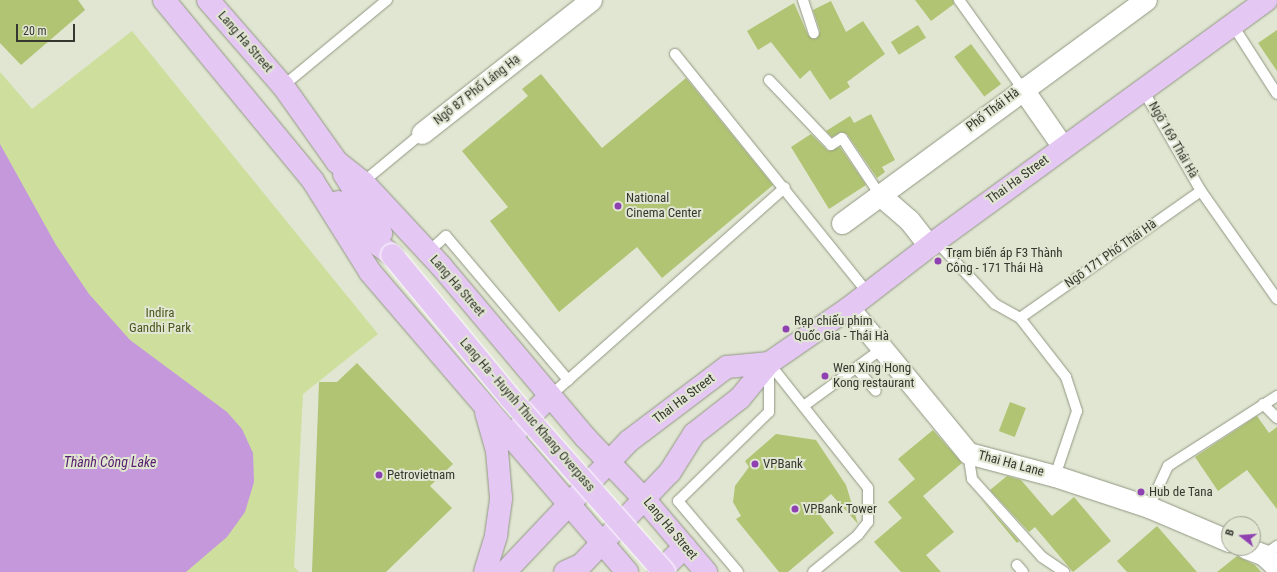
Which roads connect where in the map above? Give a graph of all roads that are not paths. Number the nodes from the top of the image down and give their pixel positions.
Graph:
1 (164, 0) edge
2 (208, 0) edge
3 (387, 0) edge
4 (591, 0) edge
5 (803, 0) edge
6 (959, 0) edge
7 (1146, 0) edge
8 (1267, 0) edge
9 (1232, 24) junction
10 (814, 33) dead end
11 (675, 54) dead end
12 (769, 80) dead end
13 (282, 86) junction
14 (1022, 88) junction
15 (1143, 90) junction
16 (1277, 94) edge
17 (422, 133) joint
18 (1064, 147) junction
19 (337, 162) junction
20 (313, 180) junction
21 (363, 182) junction
22 (785, 187) junction
23 (1201, 190) junction
24 (880, 195) junction
25 (842, 223) dead end
26 (932, 243) junction
27 (428, 252) junction
28 (392, 255) junction
29 (868, 294) junction
30 (1277, 299) edge
31 (849, 308) junction
32 (1020, 318) junction
33 (883, 348) junction
34 (769, 362) junction
35 (856, 368) junction
36 (568, 380) junction
37 (876, 391) dead end
38 (550, 396) junction
39 (1277, 396) edge
40 (484, 403) junction
41 (1263, 404) junction
42 (805, 405) junction
43 (1277, 418) edge
44 (511, 437) junction
45 (968, 453) junction
46 (609, 460) junction
47 (1056, 476) junction
48 (644, 499) junction
49 (567, 506) junction
50 (1149, 507) junction
51 (1221, 538) edge
52 (602, 544) junction
53 (686, 547) junction
54 (485, 572) edge
55 (505, 572) edge
56 (565, 572) edge
57 (627, 572) edge
58 (659, 572) edge
59 (664, 572) edge
60 (706, 572) edge
61 (738, 572) edge
62 (813, 572) edge
63 (1064, 572) edge

1 - 20 main road
2 - 13 main road, Lang Ha Street
3 - 13 lane
4 - 17 street, Ngõ 87 Phố Láng Hạ
5 - 10 lane
6 - 14 lane
7 - 14 street, Phố Thái Hà
8 - 9 main road, Thai Ha Street
9 - 15 main road, Thai Ha Street
9 - 16 lane
11 - 22 lane
12 - 24 lane
13 - 19 main road, Lang Ha Street
14 - 18 street
14 - 24 street, Phố Thái Hà
15 - 18 main road, Thai Ha Street
15 - 23 lane, Ngõ 169 Thái Hà
17 - 21 lane, Ngõ 87 Phố Láng Hạ
18 - 26 main road, Thai Ha Street
19 - 21 main road, Lang Ha Street
19 - 28 main road, Lang Ha - Huynh Thuc Khang Overpass
20 - 28 main road, Lang Ha - Huynh Thuc Khang Overpass
20 - 40 main road
21 - 27 main road, Lang Ha Street
22 - 29 lane
22 - 36 lane
23 - 30 lane, Ngõ 169 Thái Hà
23 - 32 lane, Ngõ 171 Phố Thái Hà
24 - 25 street, Phố Thái Hà
24 - 26 street
26 - 29 main road, Thai Ha Street
26 - 32 lane
27 - 36 lane
27 - 38 main road, Lang Ha Street
28 - 59 main road, Lang Ha - Huynh Thuc Khang Overpass, bridge
29 - 31 main road, Thai Ha Street
31 - 33 street, Thai Ha Lane
31 - 34 main road, Thai Ha Street
32 - 47 lane
33 - 35 lane
33 - 45 street, Thai Ha Lane
34 - 42 lane
34 - 46 main road, Thai Ha Street
34 - 48 main road, Thai Ha Street
34 - 61 lane
35 - 37 lane
35 - 42 lane
36 - 38 lane
38 - 44 main road
38 - 46 main road, Lang Ha Street
39 - 41 lane
40 - 44 main road
40 - 54 main road
41 - 43 lane
41 - 50 lane
42 - 62 lane
44 - 49 main road
45 - 47 street, Thai Ha Lane
45 - 63 lane
46 - 48 main road, Lang Ha Street
46 - 49 main road, Thai Ha Street
47 - 50 street, Thai Ha Lane
48 - 52 main road, Thai Ha Street
48 - 53 main road, Lang Ha Street
49 - 52 main road
49 - 55 main road, Thai Ha Street
50 - 51 street, Thai Ha Lane
52 - 56 main road, Thai Ha Street
52 - 57 main road
53 - 58 main road
53 - 60 main road, Lang Ha Street

